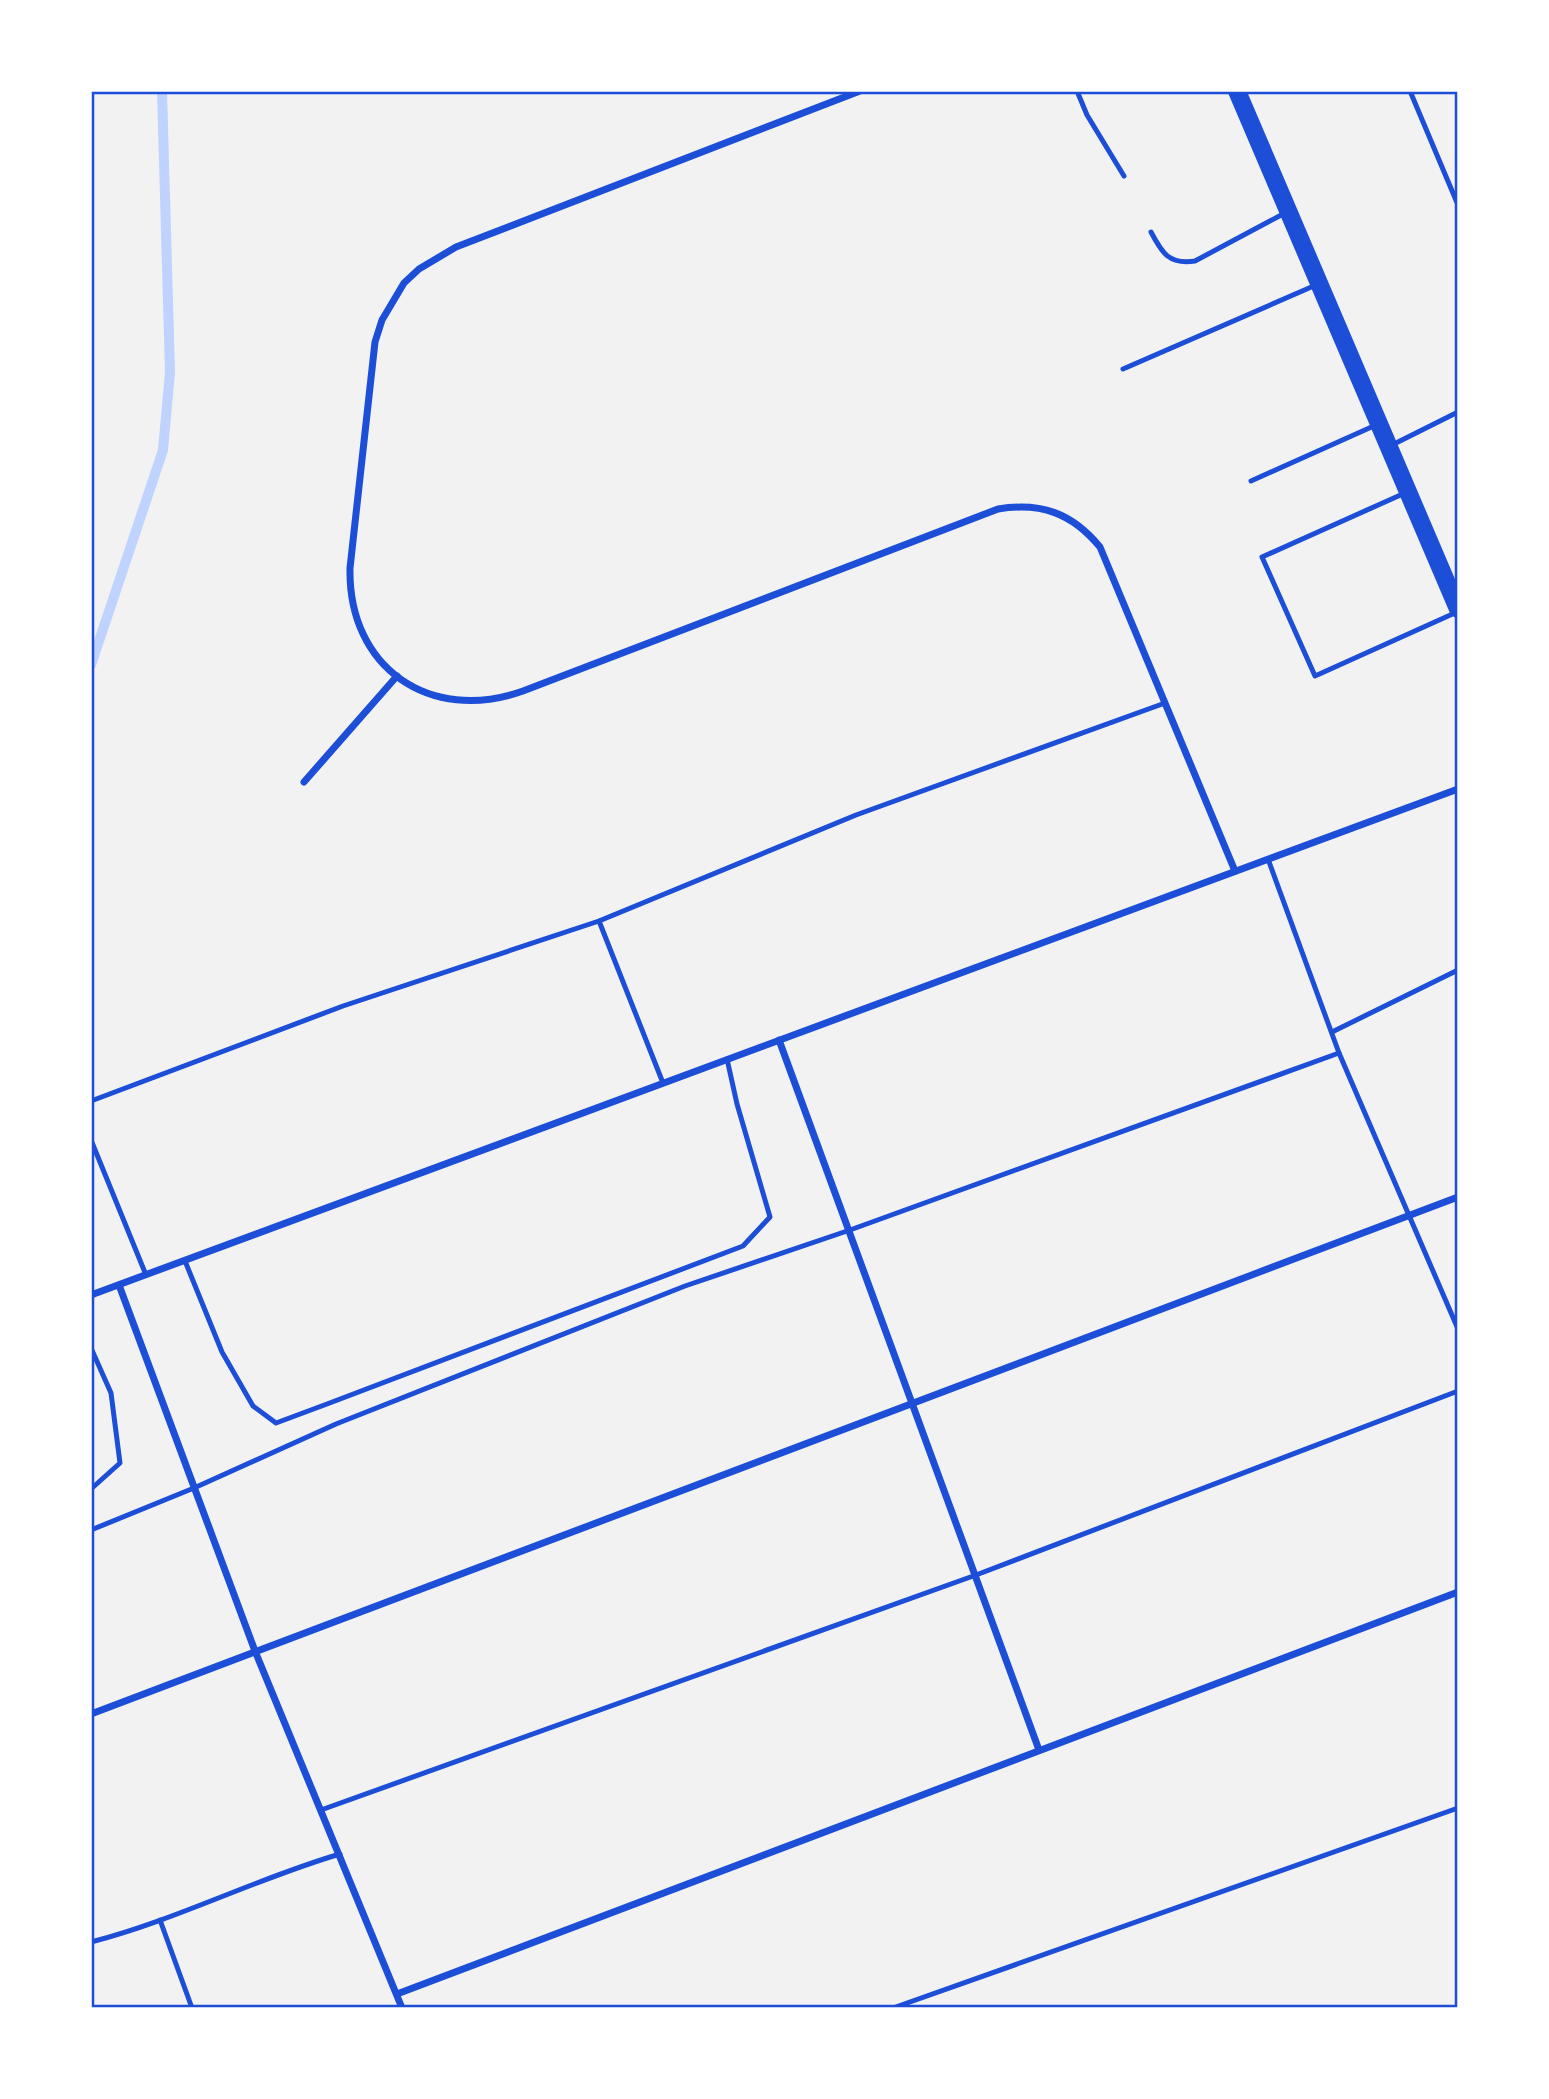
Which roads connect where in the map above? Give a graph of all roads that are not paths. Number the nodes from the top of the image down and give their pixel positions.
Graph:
1 (860, 91) edge
2 (1077, 91) edge
3 (1237, 91) edge
4 (1410, 91) edge
5 (1124, 176) dead end
6 (1458, 205) edge
7 (1288, 211) junction
8 (1151, 232) dead end
9 (1319, 284) junction
10 (1123, 369) dead end
11 (1458, 412) edge
12 (1379, 424) junction
13 (1389, 447) junction
14 (1251, 481) dead end
15 (1408, 492) junction
16 (1458, 610) edge
17 (397, 676) junction
18 (1165, 703) junction
19 (304, 782) dead end
20 (1458, 789) edge
21 (1268, 859) junction
22 (1235, 871) junction
23 (599, 920) junction
24 (1458, 970) edge
25 (1332, 1032) junction
26 (779, 1040) junction
27 (1339, 1053) junction
28 (727, 1059) junction
29 (663, 1083) junction
30 (91, 1101) edge
31 (91, 1140) edge
32 (1458, 1197) edge
33 (1410, 1215) junction
34 (850, 1230) junction
35 (185, 1261) junction
36 (146, 1275) junction
37 (119, 1285) junction
38 (91, 1296) edge
39 (1458, 1329) edge
40 (91, 1348) edge
41 (1458, 1391) edge
42 (913, 1402) junction
43 (194, 1488) junction
44 (91, 1489) edge
45 (91, 1530) edge
46 (976, 1575) junction
47 (1458, 1592) edge
48 (255, 1651) junction
49 (91, 1714) edge
50 (1039, 1750) junction
51 (1458, 1808) edge
52 (321, 1810) junction
53 (340, 1854) junction
54 (160, 1920) junction
55 (91, 1942) edge
56 (397, 1994) junction
57 (192, 2008) edge
58 (402, 2008) edge
59 (893, 2008) edge

1 - 17 street
2 - 5 lane
3 - 7 main road
4 - 6 lane
7 - 8 lane
7 - 9 main road
9 - 10 lane
9 - 12 main road
11 - 13 lane
12 - 13 main road
12 - 14 lane
13 - 15 main road
15 - 16 main road
15 - 16 lane
17 - 18 street
17 - 19 street
18 - 22 street
18 - 23 lane
20 - 21 street
21 - 22 street
21 - 25 lane
22 - 26 street
23 - 29 lane
23 - 30 lane
24 - 25 lane
25 - 27 lane
26 - 28 street
26 - 34 street
27 - 33 lane
27 - 34 lane
28 - 29 street
28 - 35 lane
29 - 35 street
31 - 36 lane
32 - 33 street
33 - 39 lane
33 - 42 street
34 - 42 street
34 - 43 lane
35 - 36 street
36 - 37 street
37 - 38 street
37 - 43 street
40 - 44 lane
41 - 46 lane
42 - 46 street
42 - 48 street
43 - 45 lane
43 - 48 street
46 - 50 street
46 - 52 lane
47 - 50 street
48 - 49 street
48 - 52 street
50 - 56 street
51 - 59 lane
52 - 53 street
53 - 54 lane
53 - 56 street
54 - 55 lane
54 - 57 lane
56 - 58 street

